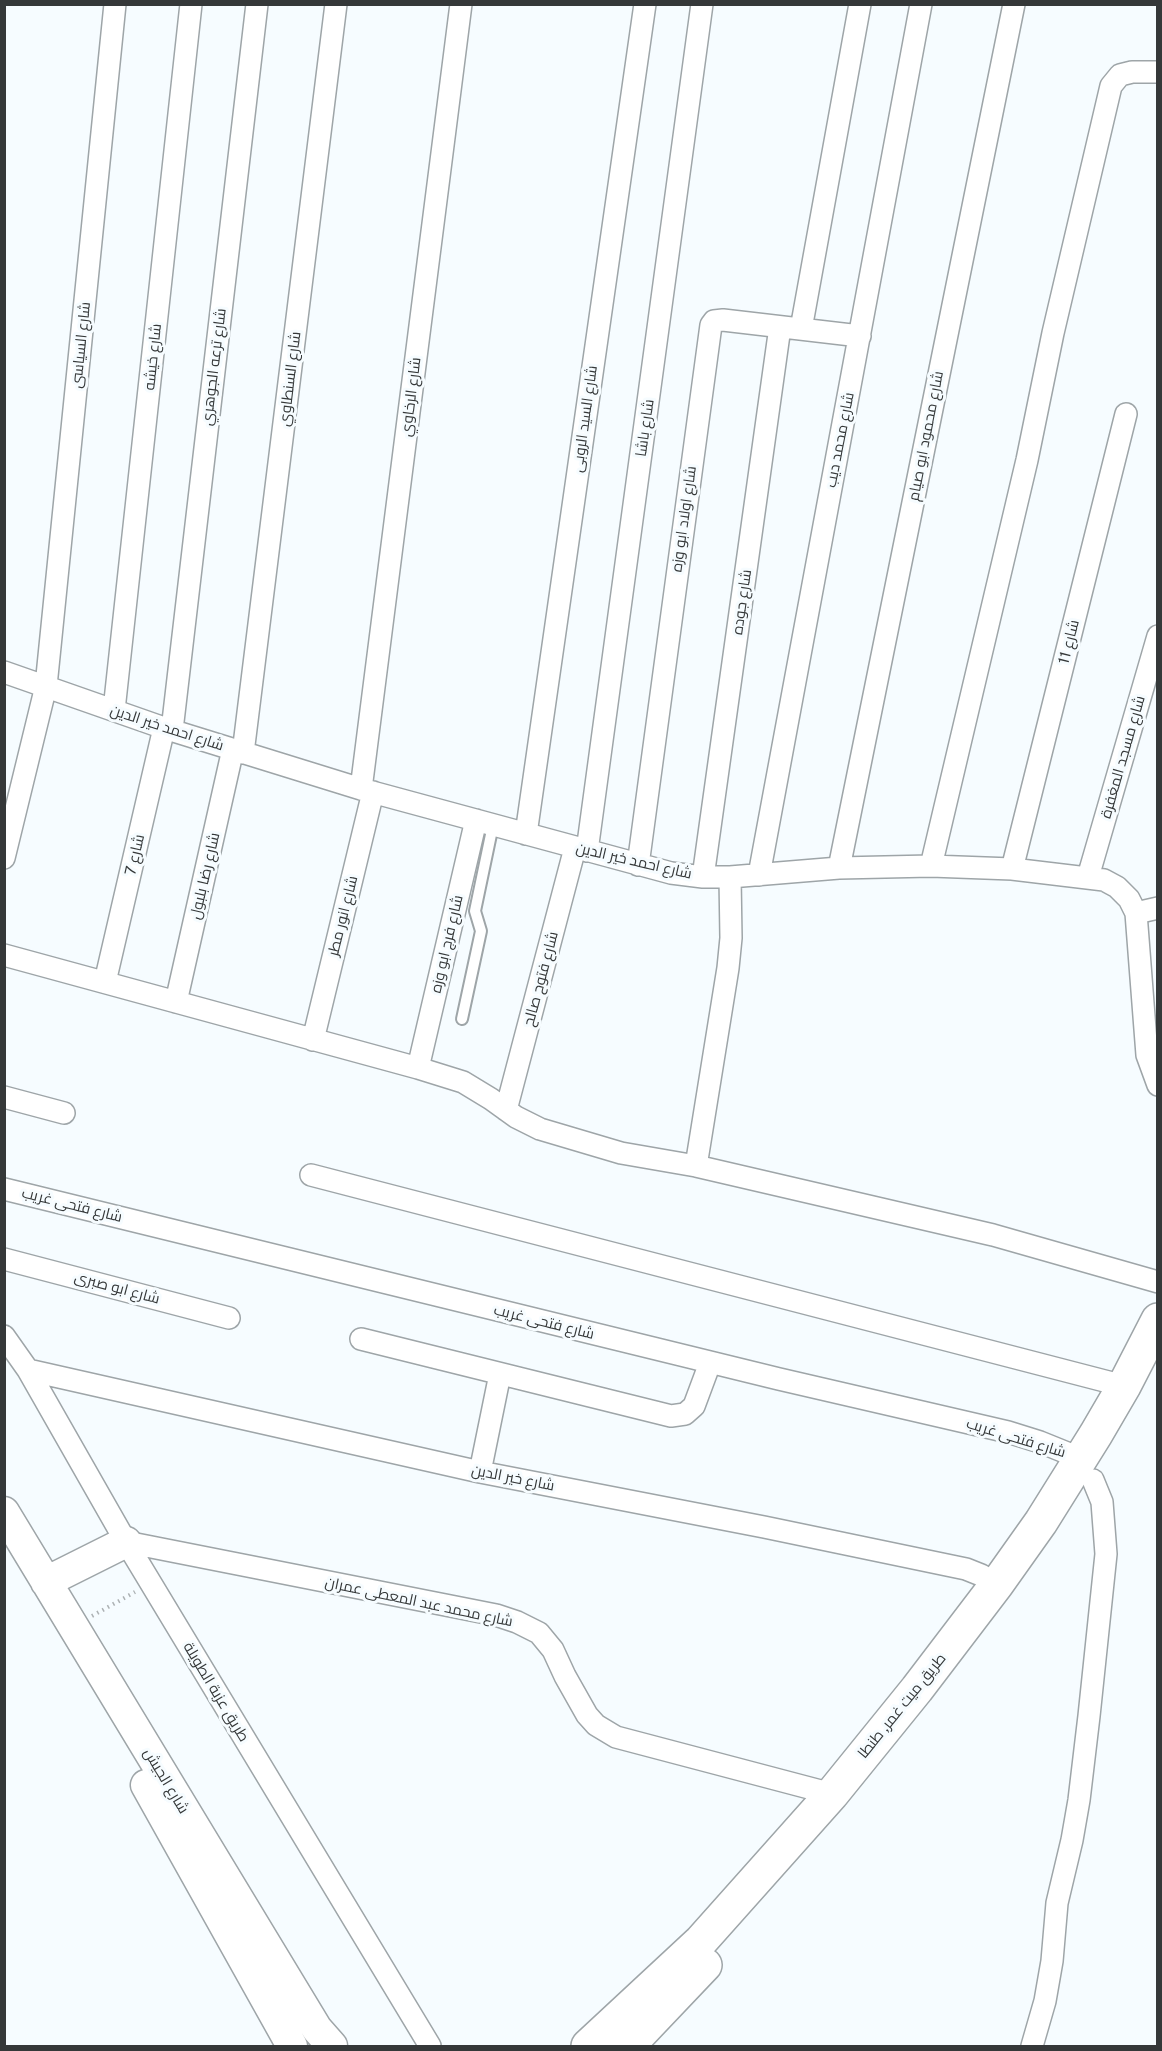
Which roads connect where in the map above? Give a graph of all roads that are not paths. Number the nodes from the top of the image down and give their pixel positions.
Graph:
1 (115, 4) edge
2 (191, 4) edge
3 (257, 4) edge
4 (336, 4) edge
5 (461, 4) edge
6 (645, 4) edge
7 (702, 4) edge
8 (860, 4) edge
9 (921, 4) edge
10 (1014, 4) edge
11 (1158, 72) edge
12 (791, 328) junction
13 (860, 336) junction
14 (1126, 414) dead end
15 (1158, 636) edge
16 (4, 672) edge
17 (46, 686) junction
18 (114, 710) junction
19 (168, 729) junction
20 (238, 751) junction
21 (367, 791) junction
22 (485, 823) junction
23 (526, 834) junction
24 (581, 849) junction
25 (4, 858) edge
26 (638, 865) junction
27 (932, 866) junction
28 (839, 868) junction
29 (1012, 869) junction
30 (759, 875) junction
31 (703, 877) junction
32 (730, 877) junction
33 (1088, 877) junction
34 (1158, 908) edge
35 (1136, 913) junction
36 (4, 955) edge
37 (105, 982) junction
38 (176, 1002) junction
39 (462, 1019) dead end
40 (313, 1040) junction
41 (418, 1068) junction
42 (1158, 1085) edge
43 (4, 1097) edge
44 (506, 1110) junction
45 (64, 1113) dead end
46 (696, 1166) junction
47 (310, 1175) dead end
48 (4, 1189) edge
49 (4, 1259) edge
50 (1158, 1282) edge
51 (229, 1318) dead end
52 (1158, 1320) edge
53 (4, 1336) edge
54 (361, 1339) dead end
55 (710, 1362) junction
56 (1158, 1366) edge
57 (28, 1370) junction
58 (500, 1374) junction
59 (1124, 1386) junction
60 (1087, 1469) junction
61 (480, 1472) junction
62 (4, 1512) edge
63 (126, 1542) junction
64 (4, 1548) edge
65 (46, 1582) junction
66 (998, 1584) junction
67 (832, 1794) junction
68 (292, 2046) edge
69 (332, 2046) edge
70 (430, 2046) edge
71 (588, 2046) edge
72 (628, 2046) edge
73 (1032, 2046) edge

1 - 17 street, شارع السياسى
2 - 18 street, شارع خيشه
3 - 19 street, شارع ترعه الجوهري
4 - 20 street, شارع السنطاوي
5 - 21 street, شارع الرخاوي
6 - 23 street, شارع السيد الروبى
7 - 24 street, شارع باشا
8 - 12 street, شارع جوده
9 - 13 street, شارع محمد ديب
10 - 28 street, شارع محمود ابو صيام
11 - 27 street
12 - 13 street, شارع اولاد ابو وزه
12 - 26 street, شارع اولاد ابو وزه
12 - 31 street, شارع جوده
13 - 30 street, شارع محمد ديب
14 - 29 street, شارع 11
15 - 33 street, شارع مسجد المغفرة
16 - 17 street, شارع احمد خير الدين
17 - 18 street, شارع احمد خير الدين
17 - 25 street, شارع السياسى
18 - 19 street, شارع احمد خير الدين
19 - 20 street, شارع احمد خير الدين
19 - 37 street, شارع 7
20 - 21 street, شارع احمد خير الدين
20 - 38 street, شارع رضا بلبول
21 - 22 street, شارع احمد خير الدين
21 - 40 street, شارع انور مطر
22 - 23 street, شارع احمد خير الدين
22 - 39 lane
22 - 41 street, شارع فرج ابو وزه
23 - 24 street, شارع احمد خير الدين
24 - 26 street, شارع احمد خير الدين
24 - 44 street, شارع فتوح صالح
26 - 31 street, شارع احمد خير الدين
27 - 28 street, شارع احمد خير الدين
27 - 29 street, شارع احمد خير الدين
28 - 30 street, شارع احمد خير الدين
29 - 33 street, شارع احمد خير الدين
30 - 32 street, شارع احمد خير الدين
31 - 32 street, شارع احمد خير الدين
32 - 46 street
33 - 35 street, شارع احمد خير الدين
34 - 35 street
35 - 42 street, شارع احمد خير الدين
36 - 37 street
37 - 38 street
38 - 40 street
40 - 41 street
41 - 44 street
43 - 45 street
44 - 46 street
46 - 50 street
47 - 59 street
48 - 55 street, شارع فتحى غريب
49 - 51 street, شارع ابو صبرى
52 - 59 main road, طريق ميت غمر, طنطا
53 - 57 street, طريق عزبة الطويلة
54 - 58 street
55 - 58 street
55 - 60 street, شارع فتحى غريب
56 - 60 main road, طريق ميت غمر, طنطا
57 - 61 street, شارع خير الدين
57 - 63 street, طريق عزبة الطويلة
58 - 61 street
59 - 60 main road, طريق ميت غمر, طنطا
60 - 66 main road, طريق ميت غمر, طنطا
60 - 72 main road, طريق ميت غمر, طنطا
60 - 73 street
61 - 66 street, شارع خير الدين
62 - 65 main road, شارع الجيش
63 - 65 main road
63 - 67 street, شارع محمد عبد المعطى عمران
63 - 70 street, طريق عزبة الطويلة
64 - 68 main road, شارع الجيش
65 - 69 main road, شارع الجيش
66 - 67 main road, طريق ميت غمر, طنطا
67 - 71 main road, طريق ميت غمر, طنطا

